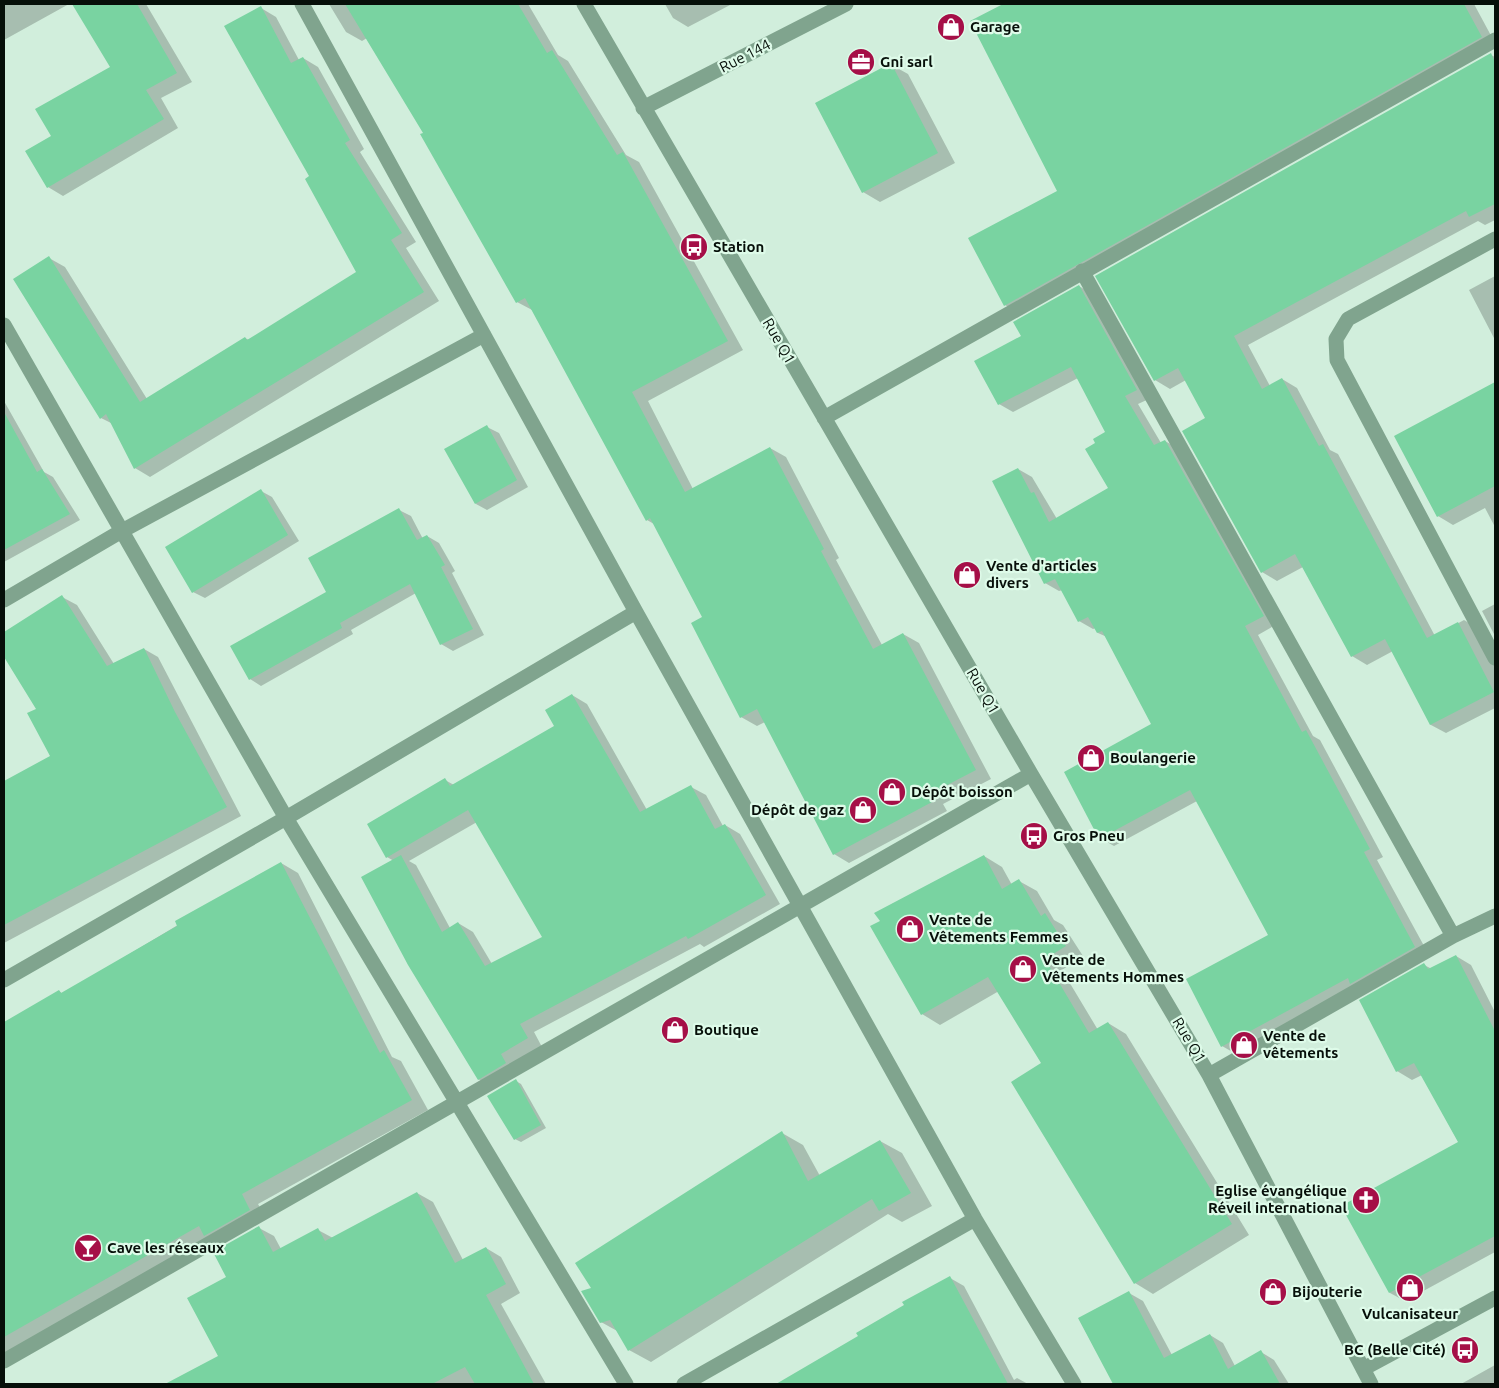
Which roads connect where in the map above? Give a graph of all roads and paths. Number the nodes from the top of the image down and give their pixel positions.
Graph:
1 (302, 4) edge
2 (584, 4) edge
3 (846, 4) edge
4 (1495, 40) edge
5 (643, 108) junction
6 (1495, 239) edge
7 (1082, 271) junction
8 (4, 325) edge
9 (484, 335) junction
10 (824, 418) junction
11 (120, 532) junction
12 (4, 600) edge
13 (636, 612) junction
14 (1495, 658) edge
15 (1031, 774) junction
16 (286, 818) junction
17 (801, 906) junction
18 (1495, 916) edge
19 (1453, 936) junction
20 (4, 980) edge
21 (1209, 1075) junction
22 (456, 1103) junction
23 (976, 1219) junction
24 (1495, 1298) edge
25 (4, 1360) edge
26 (1363, 1369) junction
27 (626, 1384) edge
28 (684, 1384) edge
29 (1074, 1384) edge
30 (1371, 1384) edge

1 - 9 street
2 - 5 street, Rue Q1
3 - 5 street, Rue 144
4 - 7 street
5 - 10 street, Rue Q1
6 - 14 street
7 - 10 street
7 - 19 street
8 - 11 street
9 - 11 street
9 - 13 street
10 - 15 street, Rue Q1
11 - 12 street
11 - 16 street
13 - 16 street
13 - 17 street
15 - 17 street
15 - 21 street, Rue Q1
16 - 20 street
16 - 22 street
17 - 22 street
17 - 23 street
18 - 19 street
19 - 21 street
21 - 26 street, Rue Q1
22 - 25 street
22 - 27 street
23 - 28 street
23 - 29 street
24 - 26 street
26 - 30 street, Rue Q1

